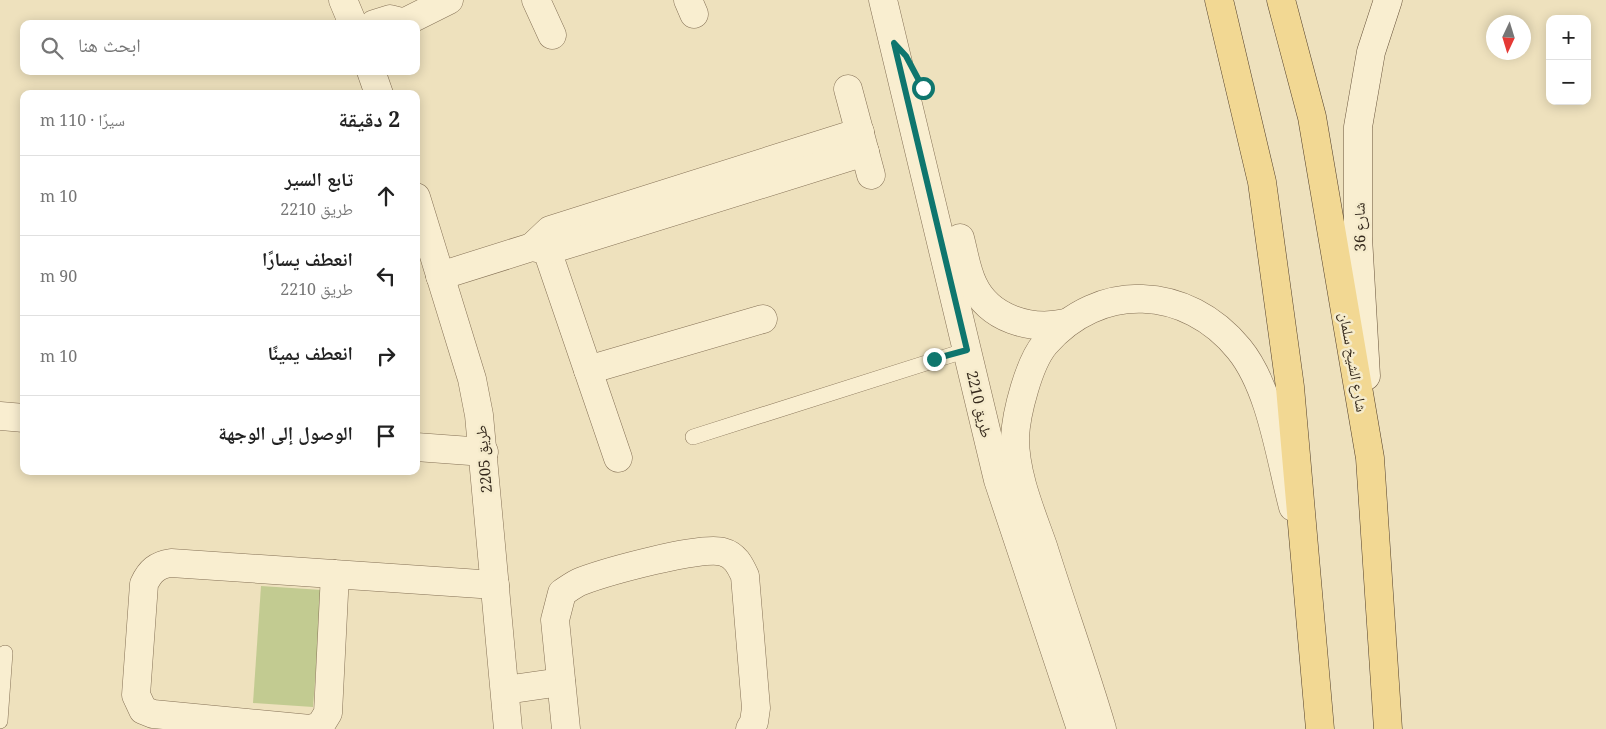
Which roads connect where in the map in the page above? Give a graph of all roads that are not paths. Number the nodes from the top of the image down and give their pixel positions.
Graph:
1 (343, 0) edge
2 (449, 0) edge
3 (536, 0) edge
4 (883, 0) edge
5 (1219, 0) edge
6 (1281, 0) edge
7 (1388, 0) edge
8 (351, 20) edge
9 (408, 20) edge
10 (552, 35) dead end
11 (894, 43) junction
12 (372, 75) edge
13 (848, 89) dead end
14 (378, 90) edge
15 (420, 210) edge
16 (540, 248) junction
17 (440, 276) junction
18 (764, 319) dead end
19 (1066, 323) junction
20 (967, 350) junction
21 (588, 370) junction
22 (0, 416) edge
23 (20, 418) edge
24 (693, 437) dead end
25 (420, 447) edge
26 (484, 452) junction
27 (618, 458) dead end
28 (1370, 458) junction
29 (1306, 559) junction
30 (335, 574) junction
31 (494, 585) junction
32 (5, 653) dead end
33 (561, 682) junction
34 (504, 690) junction
35 (0, 721) edge
36 (508, 729) edge
37 (566, 729) edge
38 (750, 729) edge
39 (1081, 729) edge
40 (1102, 729) edge
41 (1320, 729) edge
42 (1388, 729) edge

1 - 8 street
2 - 9 street
3 - 10 street
4 - 11 street, طريق 2210
5 - 29 main road
6 - 28 main road, شارع الشيخ سلمان
7 - 28 street, شارع 36
11 - 19 street, طريق 2210
11 - 20 street, طريق 2210
12 - 14 street
13 - 16 street
15 - 17 street, طريق 2205
16 - 17 street
16 - 21 street
17 - 26 street, طريق 2205
18 - 21 street
19 - 29 street, طريق 2210
19 - 40 street, طريق 2210
20 - 24 lane
20 - 39 street, طريق 2210
21 - 27 street
22 - 23 street
25 - 26 street
26 - 31 street, طريق 2205
28 - 42 main road, شارع الشيخ سلمان
29 - 41 main road
30 - 30 street
30 - 31 street
31 - 34 street, طريق 2205
32 - 35 lane
33 - 34 street
33 - 37 street
33 - 38 street
34 - 36 street, طريق 2205

